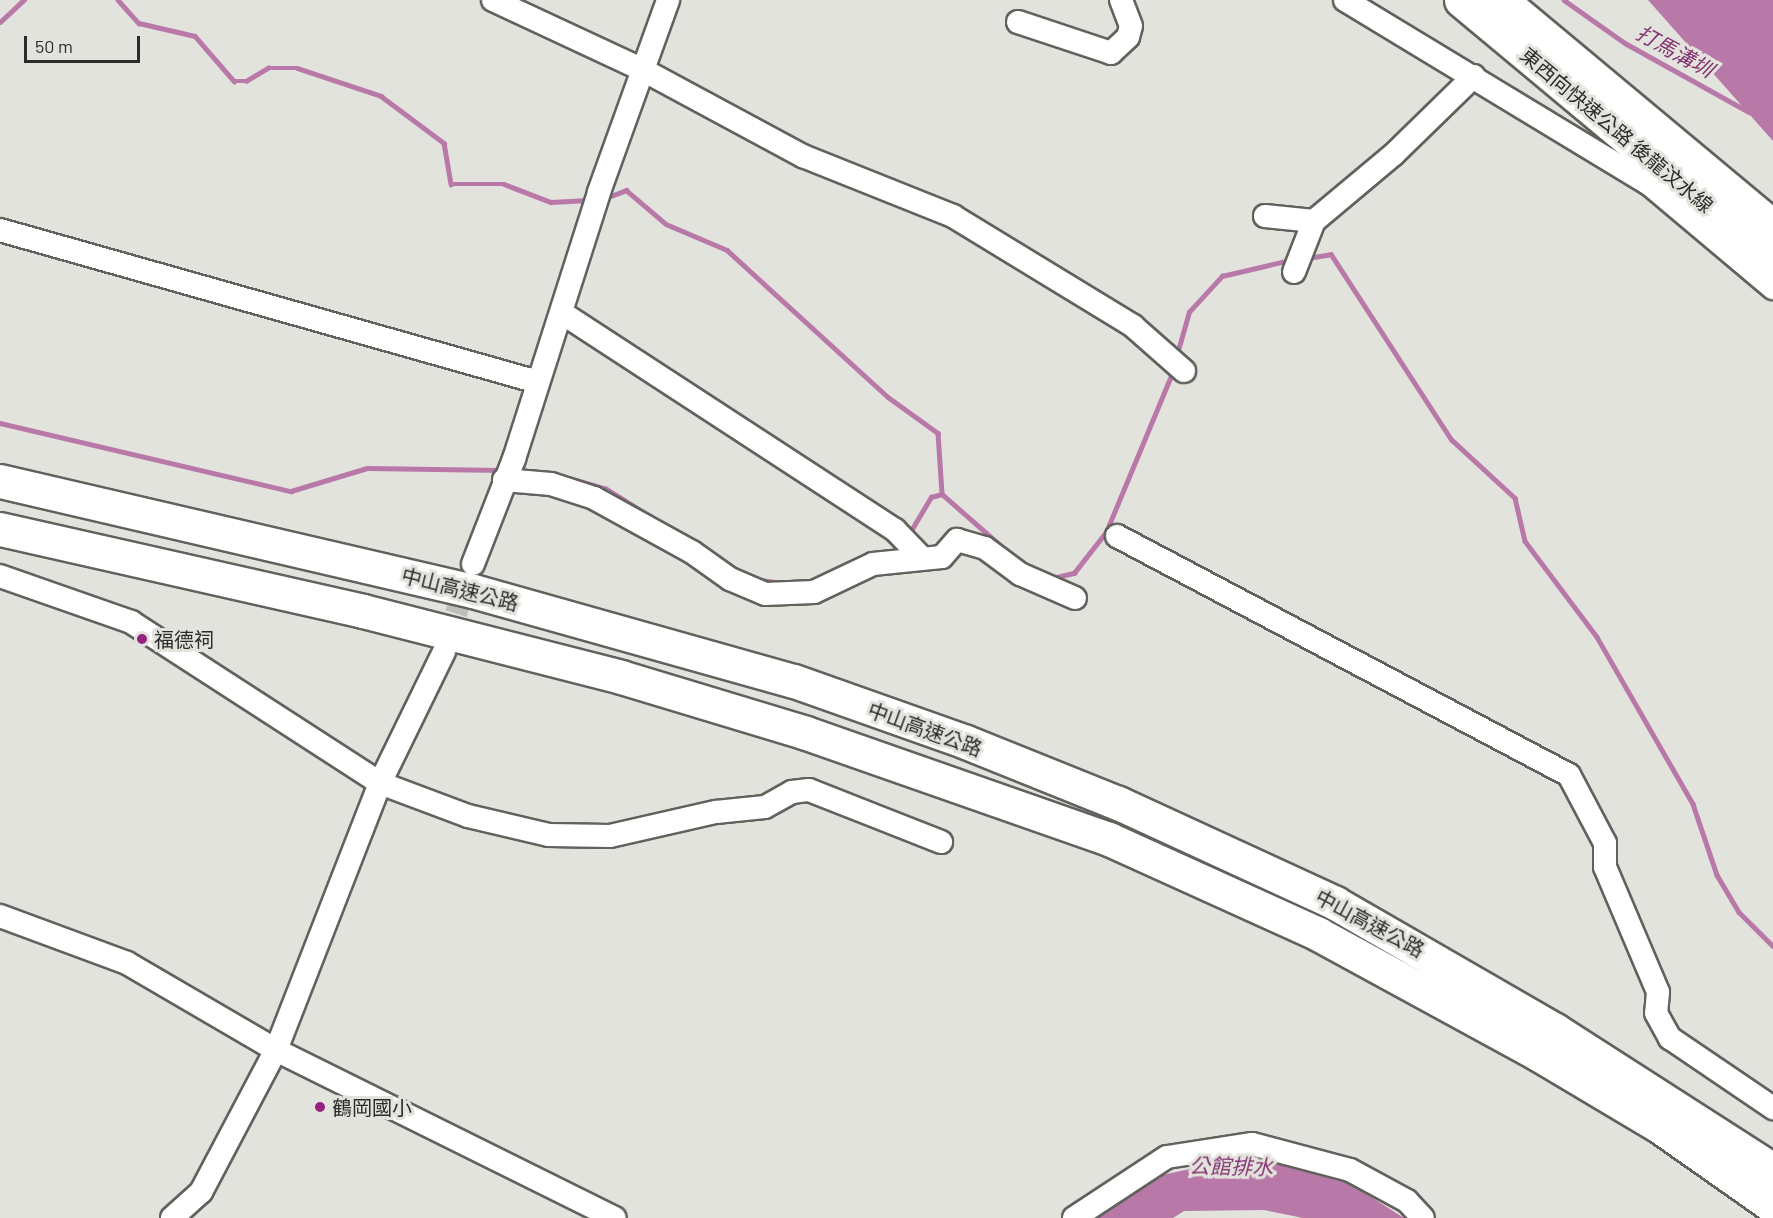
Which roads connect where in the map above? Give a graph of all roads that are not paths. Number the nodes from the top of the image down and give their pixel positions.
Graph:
1 (493, 0) edge
2 (668, 0) edge
3 (1120, 0) edge
4 (1345, 0) edge
5 (1461, 0) edge
6 (1501, 0) edge
7 (1018, 22) dead end
8 (643, 69) junction
9 (1474, 76) junction
10 (1265, 216) dead end
11 (1314, 221) junction
12 (1773, 227) edge
13 (0, 230) edge
14 (1773, 260) edge
15 (1294, 272) dead end
16 (1773, 288) edge
17 (562, 313) junction
18 (1184, 371) dead end
19 (538, 382) junction
20 (508, 472) junction
21 (0, 481) edge
22 (0, 529) edge
23 (1117, 536) dead end
24 (922, 558) junction
25 (473, 564) tunnel mouth
26 (0, 576) edge
27 (1075, 598) dead end
28 (444, 652) tunnel mouth
29 (380, 783) junction
30 (941, 842) dead end
31 (0, 916) edge
32 (276, 1050) junction
33 (1773, 1108) edge
34 (1773, 1170) edge
35 (1773, 1206) edge
36 (585, 1211) edge
37 (172, 1218) edge
38 (615, 1218) edge
39 (1074, 1218) edge
40 (1423, 1218) edge

1 - 8 street
2 - 8 street
3 - 7 street
4 - 9 street
5 - 14 highway, 東西向快速公路 後龍汶水線
6 - 12 highway, 東西向快速公路 後龍汶水線
8 - 17 street
8 - 18 street
9 - 11 street
9 - 16 street
10 - 11 street
11 - 15 street
13 - 19 street
17 - 19 street
17 - 24 street
19 - 20 street
20 - 24 street
20 - 25 street
21 - 34 highway, 中山高速公路
22 - 35 highway, 中山高速公路
23 - 33 street
24 - 27 street
26 - 29 street
28 - 29 street
29 - 30 street
29 - 32 street
31 - 32 street
32 - 36 street
32 - 37 street
36 - 38 street
39 - 40 street

